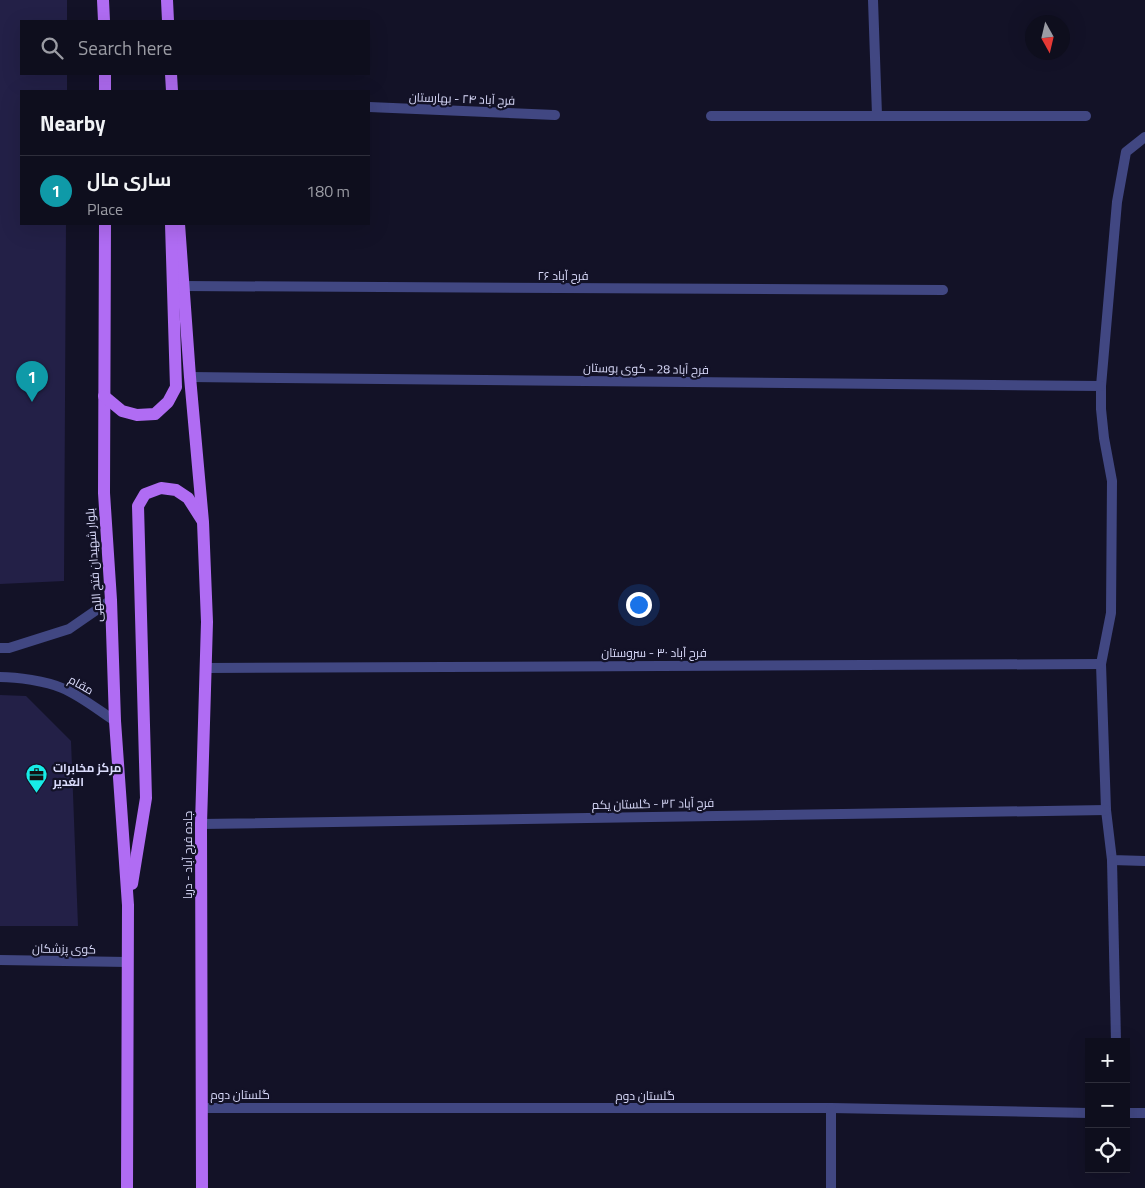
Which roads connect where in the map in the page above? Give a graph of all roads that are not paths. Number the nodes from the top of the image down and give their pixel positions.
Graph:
1 (103, 0) edge
2 (167, 0) edge
3 (873, 0) edge
4 (104, 20) edge
5 (168, 20) edge
6 (104, 75) edge
7 (171, 75) edge
8 (105, 90) edge
9 (172, 90) edge
10 (370, 107) edge
11 (555, 115) dead end
12 (877, 115) junction
13 (712, 116) dead end
14 (1086, 116) dead end
15 (1145, 137) edge
16 (105, 225) edge
17 (171, 225) edge
18 (180, 225) edge
19 (183, 286) junction
20 (943, 290) dead end
21 (190, 377) junction
22 (1101, 386) junction
23 (104, 396) junction
24 (203, 522) junction
25 (111, 600) junction
26 (0, 648) edge
27 (1102, 664) junction
28 (206, 668) junction
29 (0, 677) edge
30 (115, 722) junction
31 (1106, 810) junction
32 (201, 824) junction
33 (1112, 860) junction
34 (1145, 861) edge
35 (128, 905) junction
36 (0, 960) edge
37 (128, 962) junction
38 (1116, 1038) edge
39 (201, 1108) junction
40 (831, 1108) junction
41 (1085, 1113) edge
42 (1130, 1113) edge
43 (1145, 1113) edge
44 (127, 1188) edge
45 (202, 1188) edge
46 (831, 1188) edge

1 - 4 main road
2 - 5 main road
3 - 12 street
6 - 8 main road
7 - 9 main road
10 - 11 street, فرح آباد ۲۴ - بهارستان
12 - 13 street
12 - 14 street
15 - 22 street
16 - 23 main road, بلوار شهیدان فتح اللهی
17 - 23 main road
18 - 19 main road
19 - 20 street, فرح آباد ۲۶
19 - 21 main road
21 - 22 street, فرح آباد 28 - کوی بوستان
21 - 24 main road
22 - 27 street
23 - 25 main road, بلوار شهیدان فتح اللهی
24 - 28 main road, جاده فرح آباد - دریا
24 - 35 main road
25 - 26 street
25 - 30 main road, بلوار شهیدان فتح اللهی
27 - 28 street, فرح آباد ۳۰ - سروستان
27 - 31 street
28 - 32 main road, جاده فرح آباد - دریا
29 - 30 street, مقام
30 - 35 main road, بلوار شهیدان فتح اللهی
31 - 32 street, فرح آباد ۳۲ - گلستان یکم
31 - 33 street
32 - 39 main road, جاده فرح آباد - دریا
33 - 34 street
33 - 38 street
35 - 37 main road
36 - 37 street, کوی پزشکان
37 - 44 main road
39 - 40 street, گلستان دوم
39 - 45 main road, جاده فرح آباد - دریا
40 - 41 street, گلستان دوم
40 - 46 street
42 - 43 street

